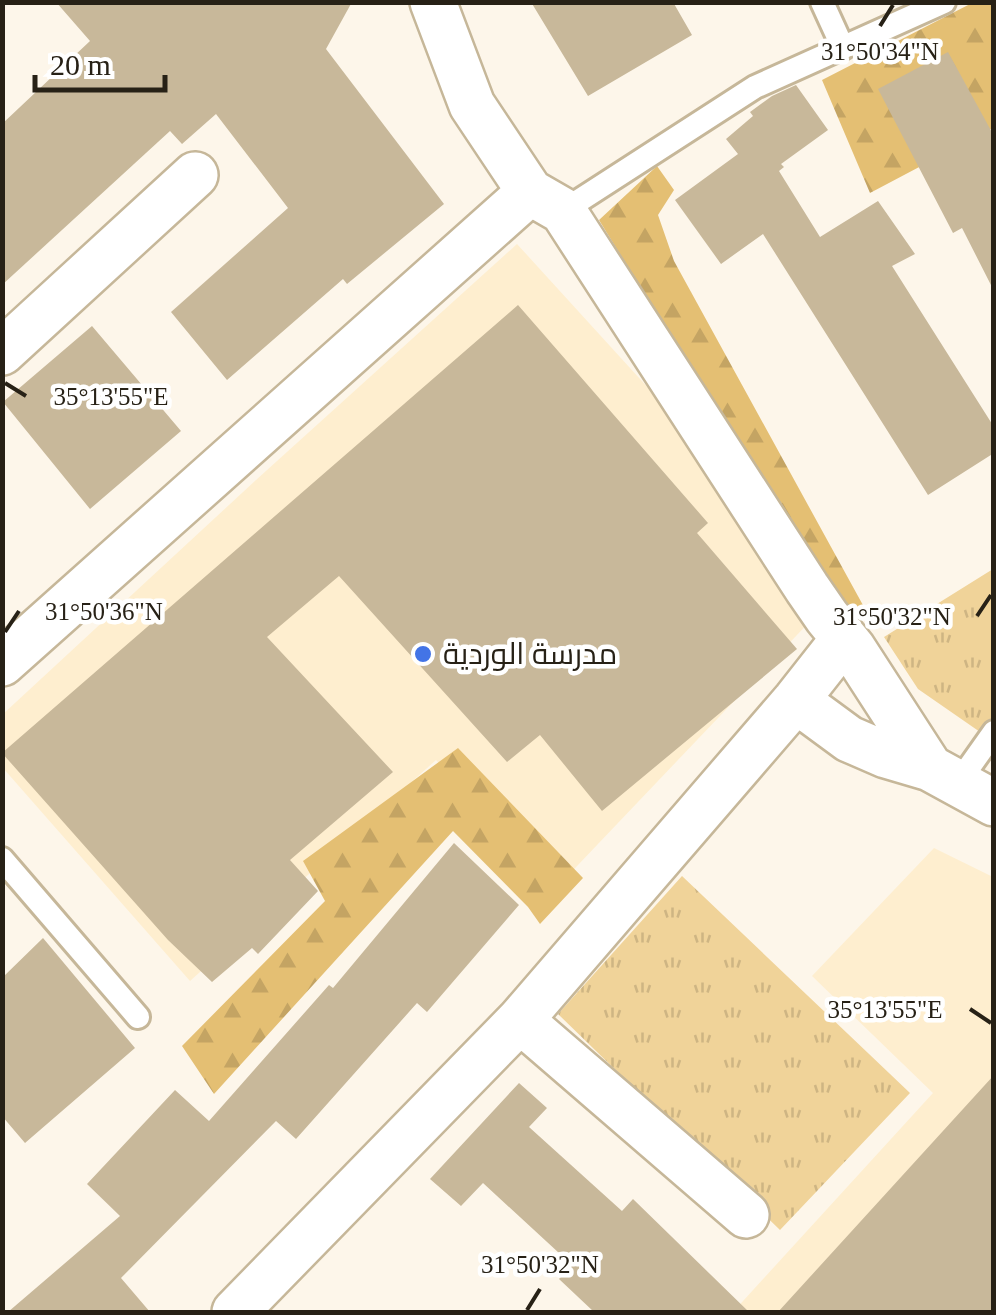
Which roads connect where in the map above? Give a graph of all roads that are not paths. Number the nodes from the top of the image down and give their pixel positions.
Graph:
1 (432, 2) edge
2 (822, 2) edge
3 (944, 2) edge
4 (843, 48) junction
5 (195, 175) dead end
6 (546, 202) junction
7 (2, 352) edge
8 (844, 640) junction
9 (2, 664) edge
10 (796, 700) junction
11 (994, 732) edge
12 (960, 785) edge
13 (2, 859) edge
14 (138, 1016) dead end
15 (520, 1020) junction
16 (746, 1215) dead end
17 (235, 1312) edge

1 - 6 street
2 - 4 lane
3 - 4 lane
4 - 6 lane
5 - 7 street
6 - 8 street
6 - 9 street
8 - 10 street
8 - 12 street
10 - 12 street
10 - 15 street
11 - 12 lane
13 - 14 lane
15 - 16 street
15 - 17 street

